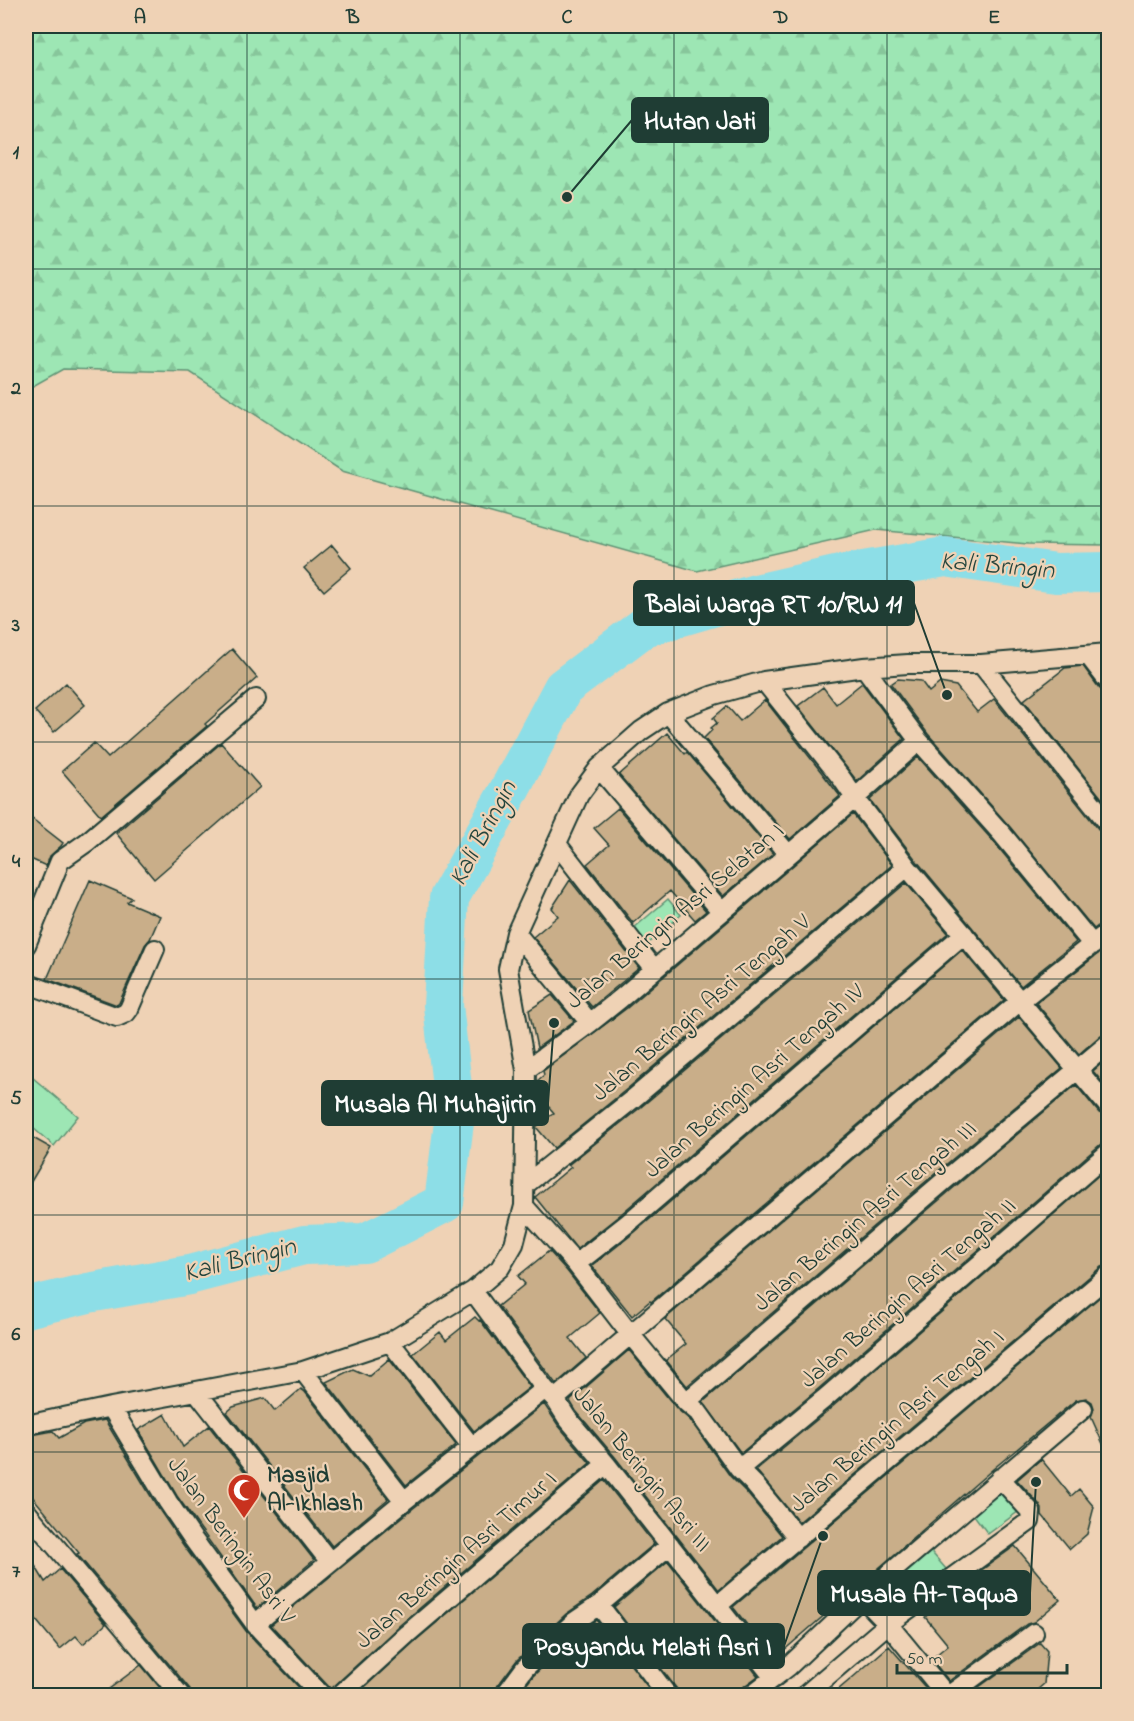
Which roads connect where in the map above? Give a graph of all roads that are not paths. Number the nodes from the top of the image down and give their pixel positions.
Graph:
1 (1108, 653) edge
2 (1088, 655) junction
3 (981, 664) junction
4 (864, 668) junction
5 (764, 681) junction
6 (1108, 681) edge
7 (256, 699) dead end
8 (668, 713) junction
9 (919, 741) junction
10 (599, 768) junction
11 (855, 798) junction
12 (1108, 823) edge
13 (557, 844) junction
14 (788, 854) junction
15 (908, 867) junction
16 (721, 911) junction
17 (1108, 932) edge
18 (516, 933) junction
19 (964, 934) junction
20 (26, 945) edge
21 (1094, 945) junction
22 (155, 949) dead end
23 (654, 969) junction
24 (26, 982) edge
25 (1020, 1001) junction
26 (590, 1023) junction
27 (1108, 1044) edge
28 (1078, 1068) junction
29 (526, 1070) junction
30 (1108, 1106) edge
31 (1108, 1153) edge
32 (525, 1185) junction
33 (524, 1206) junction
34 (576, 1264) junction
35 (1108, 1276) edge
36 (474, 1291) junction
37 (630, 1334) junction
38 (390, 1342) junction
39 (303, 1371) junction
40 (196, 1391) junction
41 (550, 1394) junction
42 (686, 1402) junction
43 (111, 1407) junction
44 (1083, 1408) dead end
45 (26, 1425) edge
46 (472, 1447) junction
47 (606, 1464) junction
48 (739, 1469) junction
49 (1000, 1478) junction
50 (404, 1501) junction
51 (26, 1513) edge
52 (798, 1538) junction
53 (670, 1545) junction
54 (330, 1562) junction
55 (862, 1597) junction
56 (599, 1605) junction
57 (718, 1605) junction
58 (255, 1624) junction
59 (888, 1624) junction
60 (1034, 1632) dead end
61 (789, 1666) junction
62 (774, 1678) junction
63 (807, 1693) edge
64 (175, 1694) edge
65 (322, 1695) edge
66 (339, 1695) edge
67 (504, 1695) edge
68 (668, 1695) edge
69 (750, 1695) edge
70 (947, 1695) edge

1 - 2 street
2 - 3 street
2 - 6 street
3 - 4 street
3 - 12 street
4 - 5 street
4 - 9 street
5 - 8 street
5 - 11 street
7 - 20 street
8 - 10 street
8 - 14 street
9 - 11 street, Jalan Beringin Asri Selatan I
9 - 21 street
10 - 13 street
10 - 16 street
11 - 14 street, Jalan Beringin Asri Selatan I
11 - 15 street
13 - 18 street
13 - 23 street
14 - 16 street, Jalan Beringin Asri Selatan I
15 - 19 street
15 - 32 street, Jalan Beringin Asri Tengah V
16 - 23 street, Jalan Beringin Asri Selatan I
17 - 21 street
18 - 26 street
18 - 29 street
19 - 25 street
19 - 34 street, Jalan Beringin Asri Tengah IV
21 - 25 street
22 - 24 street
23 - 26 street, Jalan Beringin Asri Selatan I
25 - 28 street
25 - 37 street
26 - 29 street, Jalan Beringin Asri Selatan I
27 - 28 street, Jalan Beringin Asri Tengah III
28 - 30 street
28 - 42 street, Jalan Beringin Asri Tengah III
29 - 32 street
31 - 48 street, Jalan Beringin Asri Tengah II
32 - 33 street
33 - 34 street
33 - 36 street
34 - 37 street
35 - 52 street, Jalan Beringin Asri Tengah I
36 - 38 street
36 - 41 street, Jalan Beringin Asri III
37 - 41 street
37 - 42 street
38 - 39 street
38 - 46 street
39 - 40 street
39 - 50 street
40 - 43 street
40 - 54 street
41 - 46 street
41 - 47 street, Jalan Beringin Asri III
42 - 48 street
43 - 45 street
43 - 58 street, Jalan Beringin Asri V
44 - 49 street
46 - 50 street
47 - 53 street, Jalan Beringin Asri III
47 - 66 street, Jalan Beringin Asri Timur I
48 - 52 street
49 - 55 street
49 - 59 street
50 - 54 street
51 - 64 street
52 - 57 street, Jalan Beringin Asri Tengah I
53 - 56 street
53 - 57 street, Jalan Beringin Asri III
54 - 58 street
55 - 59 street
55 - 61 street
56 - 67 street
56 - 68 street
57 - 62 street, Jalan Beringin Asri III
58 - 65 street, Jalan Beringin Asri V
59 - 63 street
59 - 70 street
60 - 70 street
61 - 62 street
61 - 63 street
62 - 69 street

